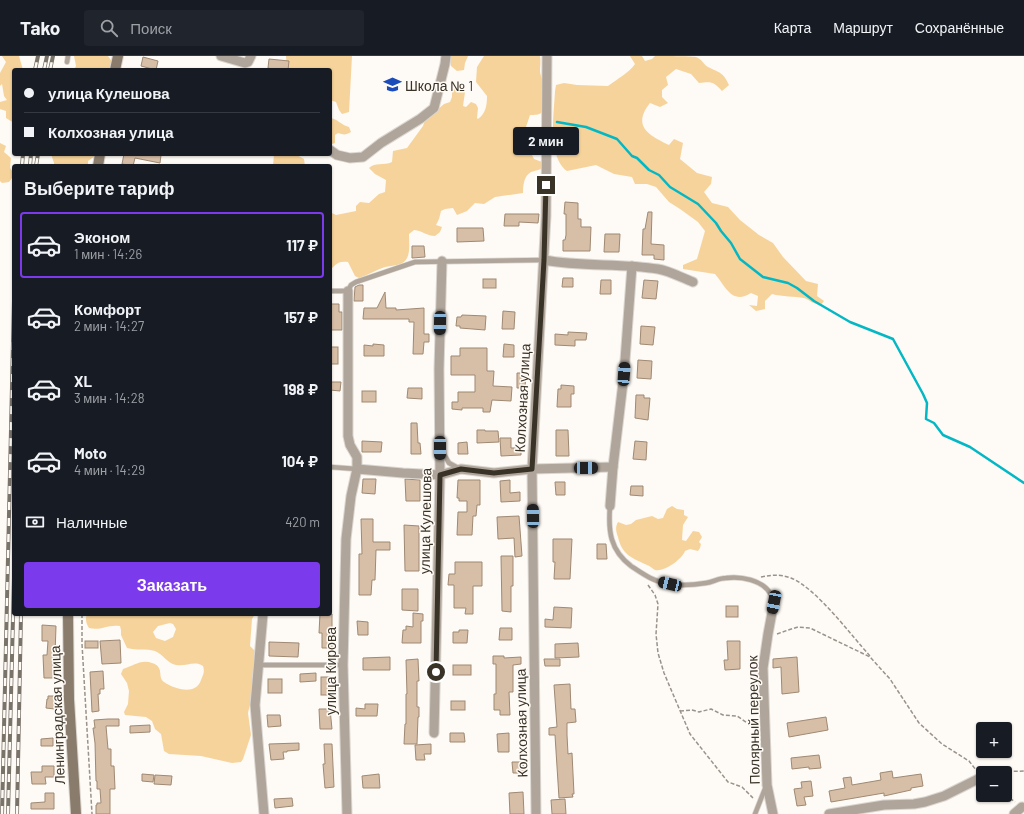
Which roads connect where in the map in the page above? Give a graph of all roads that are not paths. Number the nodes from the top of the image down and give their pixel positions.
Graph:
1 (68, 56) edge
2 (118, 56) edge
3 (221, 56) edge
4 (446, 56) edge
5 (547, 56) edge
6 (250, 59) edge
7 (67, 62) dead end
8 (115, 68) edge
9 (332, 151) edge
10 (544, 260) junction
11 (442, 261) junction
12 (632, 266) junction
13 (693, 282) dead end
14 (332, 291) edge
15 (348, 291) junction
16 (440, 448) junction
17 (332, 467) edge
18 (613, 467) junction
19 (357, 469) junction
20 (461, 469) junction
21 (532, 469) junction
22 (440, 475) junction
23 (610, 506) joint
24 (774, 602) joint
25 (68, 616) edge
26 (263, 616) edge
27 (259, 665) junction
28 (343, 665) junction
29 (434, 733) dead end
30 (976, 780) edge
31 (767, 785) junction
32 (1022, 807) dead end
33 (76, 814) edge
34 (264, 814) edge
35 (348, 814) edge
36 (536, 814) edge
37 (755, 814) edge
38 (773, 814) edge
39 (828, 814) edge
40 (1014, 814) edge

1 - 7 lane
2 - 8 main road
3 - 6 street
4 - 9 street
5 - 10 street, Колхозная улица
10 - 11 lane
10 - 12 street
10 - 21 street, Колхозная улица
11 - 15 lane
11 - 16 street, улица Кулешова
12 - 13 street
12 - 18 street
14 - 15 lane
15 - 19 street, улица Кирова
16 - 20 lane
16 - 22 street, улица Кулешова
17 - 19 lane
18 - 21 street
18 - 23 street
19 - 22 street
19 - 28 street, улица Кирова
20 - 21 street
20 - 22 street
21 - 36 street, Колхозная улица
22 - 29 street, улица Кулешова
23 - 24 lane
24 - 31 street, Полярный переулок
25 - 33 main road, Ленинградская улица
26 - 27 street
27 - 28 lane
27 - 34 street
28 - 35 street, улица Кирова
30 - 39 street
31 - 37 lane
31 - 38 street, Полярный переулок
32 - 40 street

